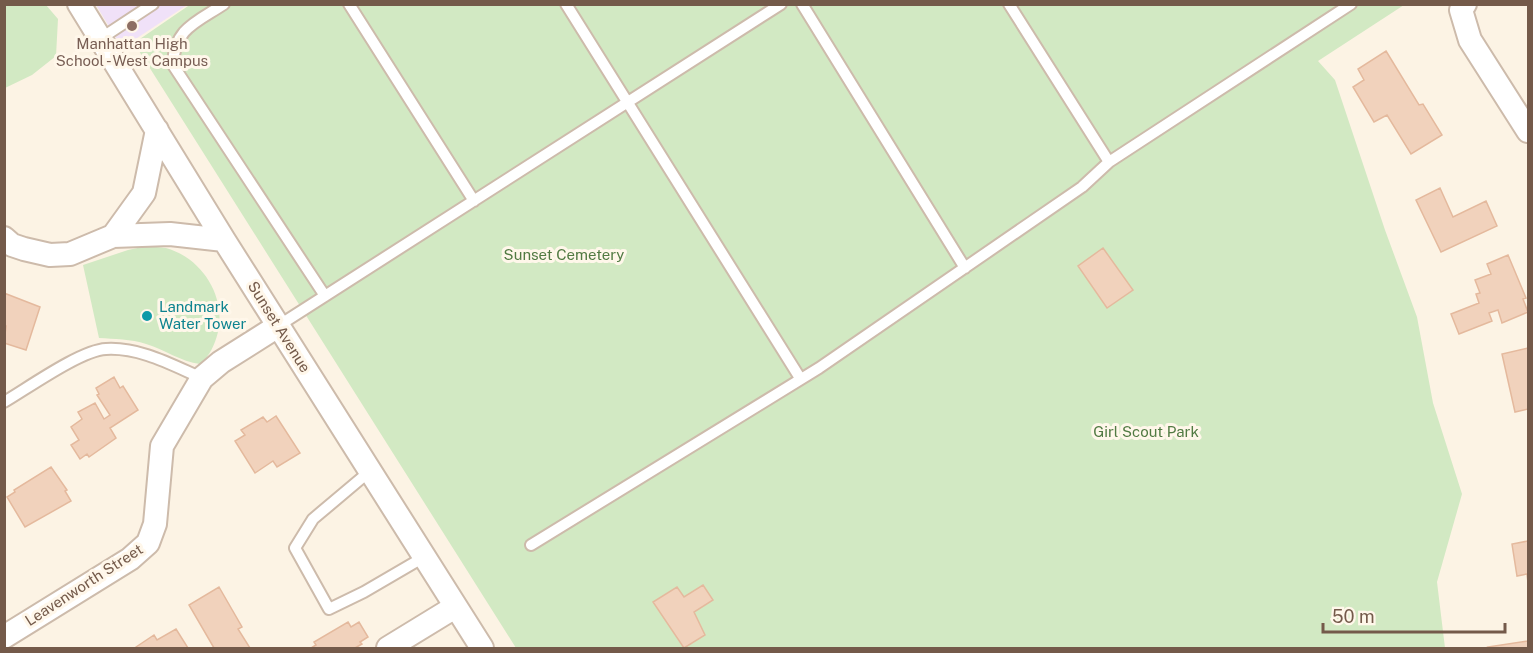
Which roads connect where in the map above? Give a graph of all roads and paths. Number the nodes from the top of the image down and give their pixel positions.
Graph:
1 (79, 4) edge
2 (153, 4) edge
3 (224, 4) edge
4 (349, 4) edge
5 (566, 4) edge
6 (781, 4) edge
7 (802, 4) edge
8 (1009, 4) edge
9 (1351, 4) edge
10 (1463, 7) edge
11 (100, 39) junction
12 (627, 103) junction
13 (157, 130) junction
14 (1528, 131) edge
15 (1109, 162) junction
16 (474, 201) junction
17 (113, 236) junction
18 (4, 238) edge
19 (224, 240) junction
20 (965, 268) junction
21 (325, 296) junction
22 (278, 326) junction
23 (202, 378) junction
24 (800, 378) junction
25 (4, 402) edge
26 (370, 471) junction
27 (531, 544) dead end
28 (424, 557) junction
29 (455, 607) junction
30 (4, 637) edge
31 (388, 648) edge
32 (480, 648) edge

1 - 11 street, Sunset Avenue
2 - 11 lane
3 - 21 lane
4 - 16 lane
5 - 12 lane
6 - 12 lane
7 - 20 lane
8 - 15 lane
9 - 15 lane
10 - 14 street
11 - 13 street, Sunset Avenue
12 - 16 lane
12 - 24 lane
13 - 17 street
13 - 19 street, Sunset Avenue
15 - 20 lane
16 - 21 lane
17 - 18 street
17 - 19 street
19 - 22 street, Sunset Avenue
20 - 24 lane
21 - 22 lane
22 - 23 street, Leavenworth Street
22 - 26 street, Sunset Avenue
23 - 25 lane
23 - 30 street, Leavenworth Street
24 - 27 lane
26 - 28 street, Sunset Avenue
26 - 28 lane
28 - 29 street, Sunset Avenue
29 - 31 street
29 - 32 street, Sunset Avenue

